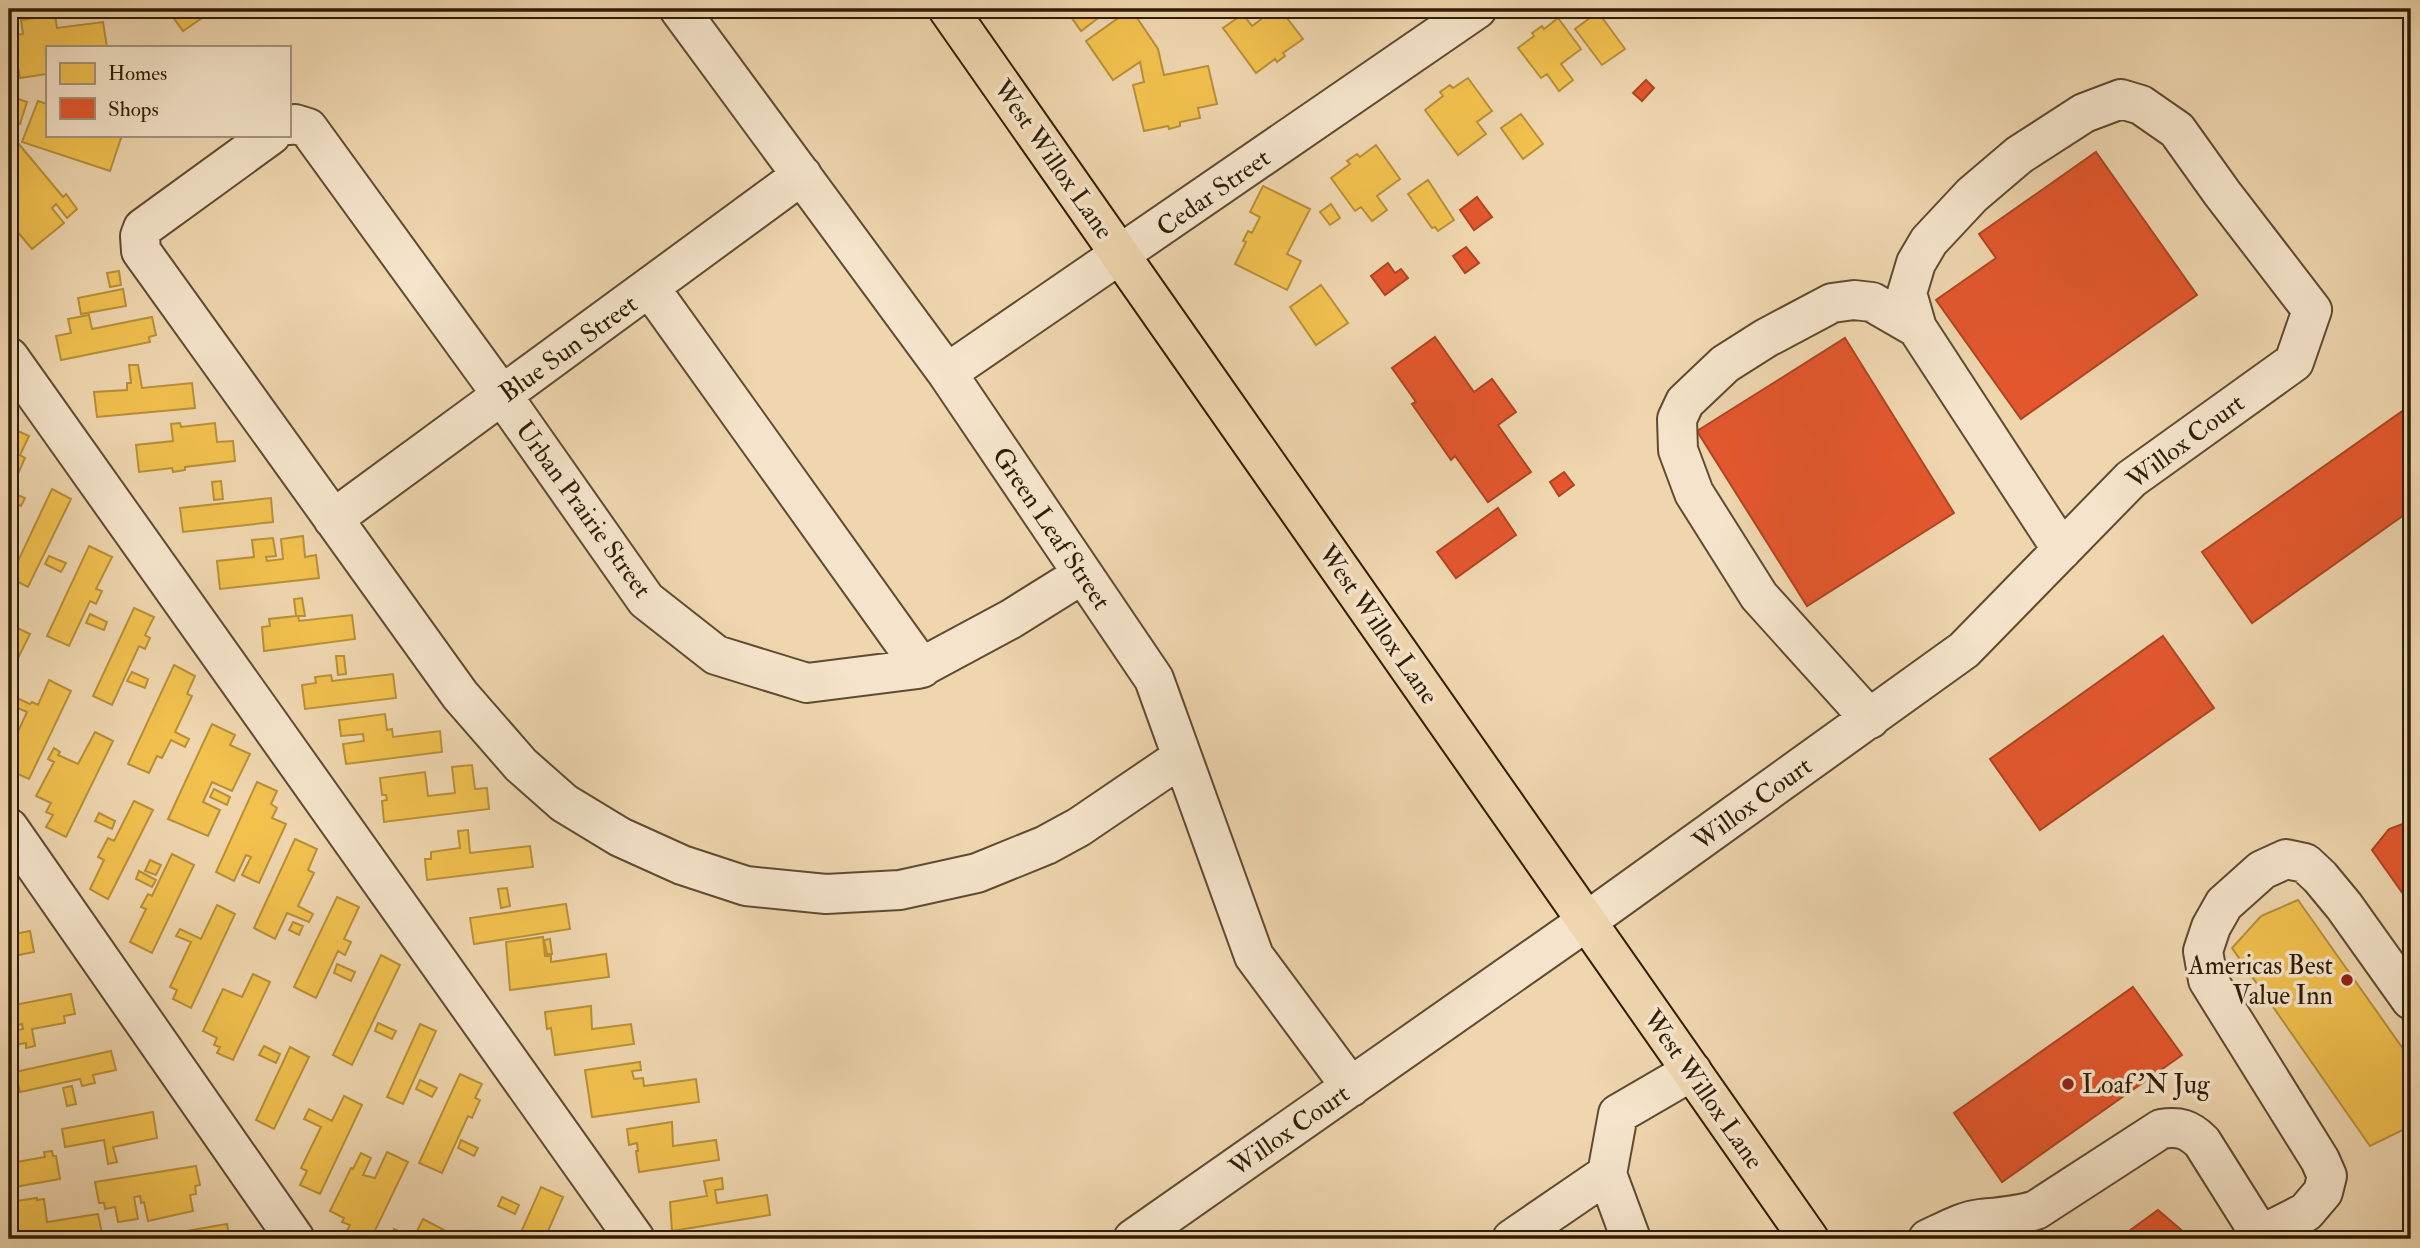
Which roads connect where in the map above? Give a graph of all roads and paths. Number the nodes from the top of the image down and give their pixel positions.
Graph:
1 (679, 9) edge
2 (948, 9) edge
3 (1477, 9) edge
4 (290, 130) edge
5 (279, 136) edge
6 (802, 175) junction
7 (1121, 256) junction
8 (650, 288) junction
9 (1917, 328) junction
10 (9, 356) edge
11 (947, 373) junction
12 (502, 395) junction
13 (333, 519) junction
14 (2062, 550) junction
15 (1083, 574) junction
16 (922, 668) junction
17 (1870, 719) junction
18 (1182, 757) junction
19 (9, 828) edge
20 (1587, 921) junction
21 (2411, 1000) edge
22 (1692, 1071) junction
23 (1351, 1087) junction
24 (1607, 1174) junction
25 (2006, 1229) edge
26 (2251, 1234) edge
27 (295, 1239) edge
28 (635, 1239) edge
29 (1133, 1239) edge
30 (1512, 1239) edge
31 (1631, 1239) edge
32 (1810, 1239) edge
33 (1927, 1239) edge

1 - 6 street, Green Leaf Street
2 - 7 main road, West Willox Lane
3 - 7 street, Cedar Street
4 - 12 street, Urban Prairie Street
5 - 13 street
6 - 8 street, Blue Sun Street
6 - 11 street, Green Leaf Street
7 - 11 street, Cedar Street
7 - 20 main road, West Willox Lane
8 - 12 street, Blue Sun Street
8 - 16 street
9 - 14 street
9 - 14 street, Willox Court
9 - 17 street
10 - 28 street
11 - 15 street, Green Leaf Street
12 - 13 street, Blue Sun Street
12 - 16 street, Urban Prairie Street
13 - 18 street
14 - 17 street, Willox Court
15 - 16 street, Urban Prairie Street
15 - 18 street, Green Leaf Street
17 - 20 street, Willox Court
18 - 23 street, Green Leaf Street
19 - 27 street
20 - 22 main road, West Willox Lane
20 - 23 street, Willox Court
21 - 26 street
22 - 24 street
22 - 32 main road, West Willox Lane
23 - 29 street, Willox Court
24 - 30 street
24 - 31 street
25 - 26 street
25 - 33 street

